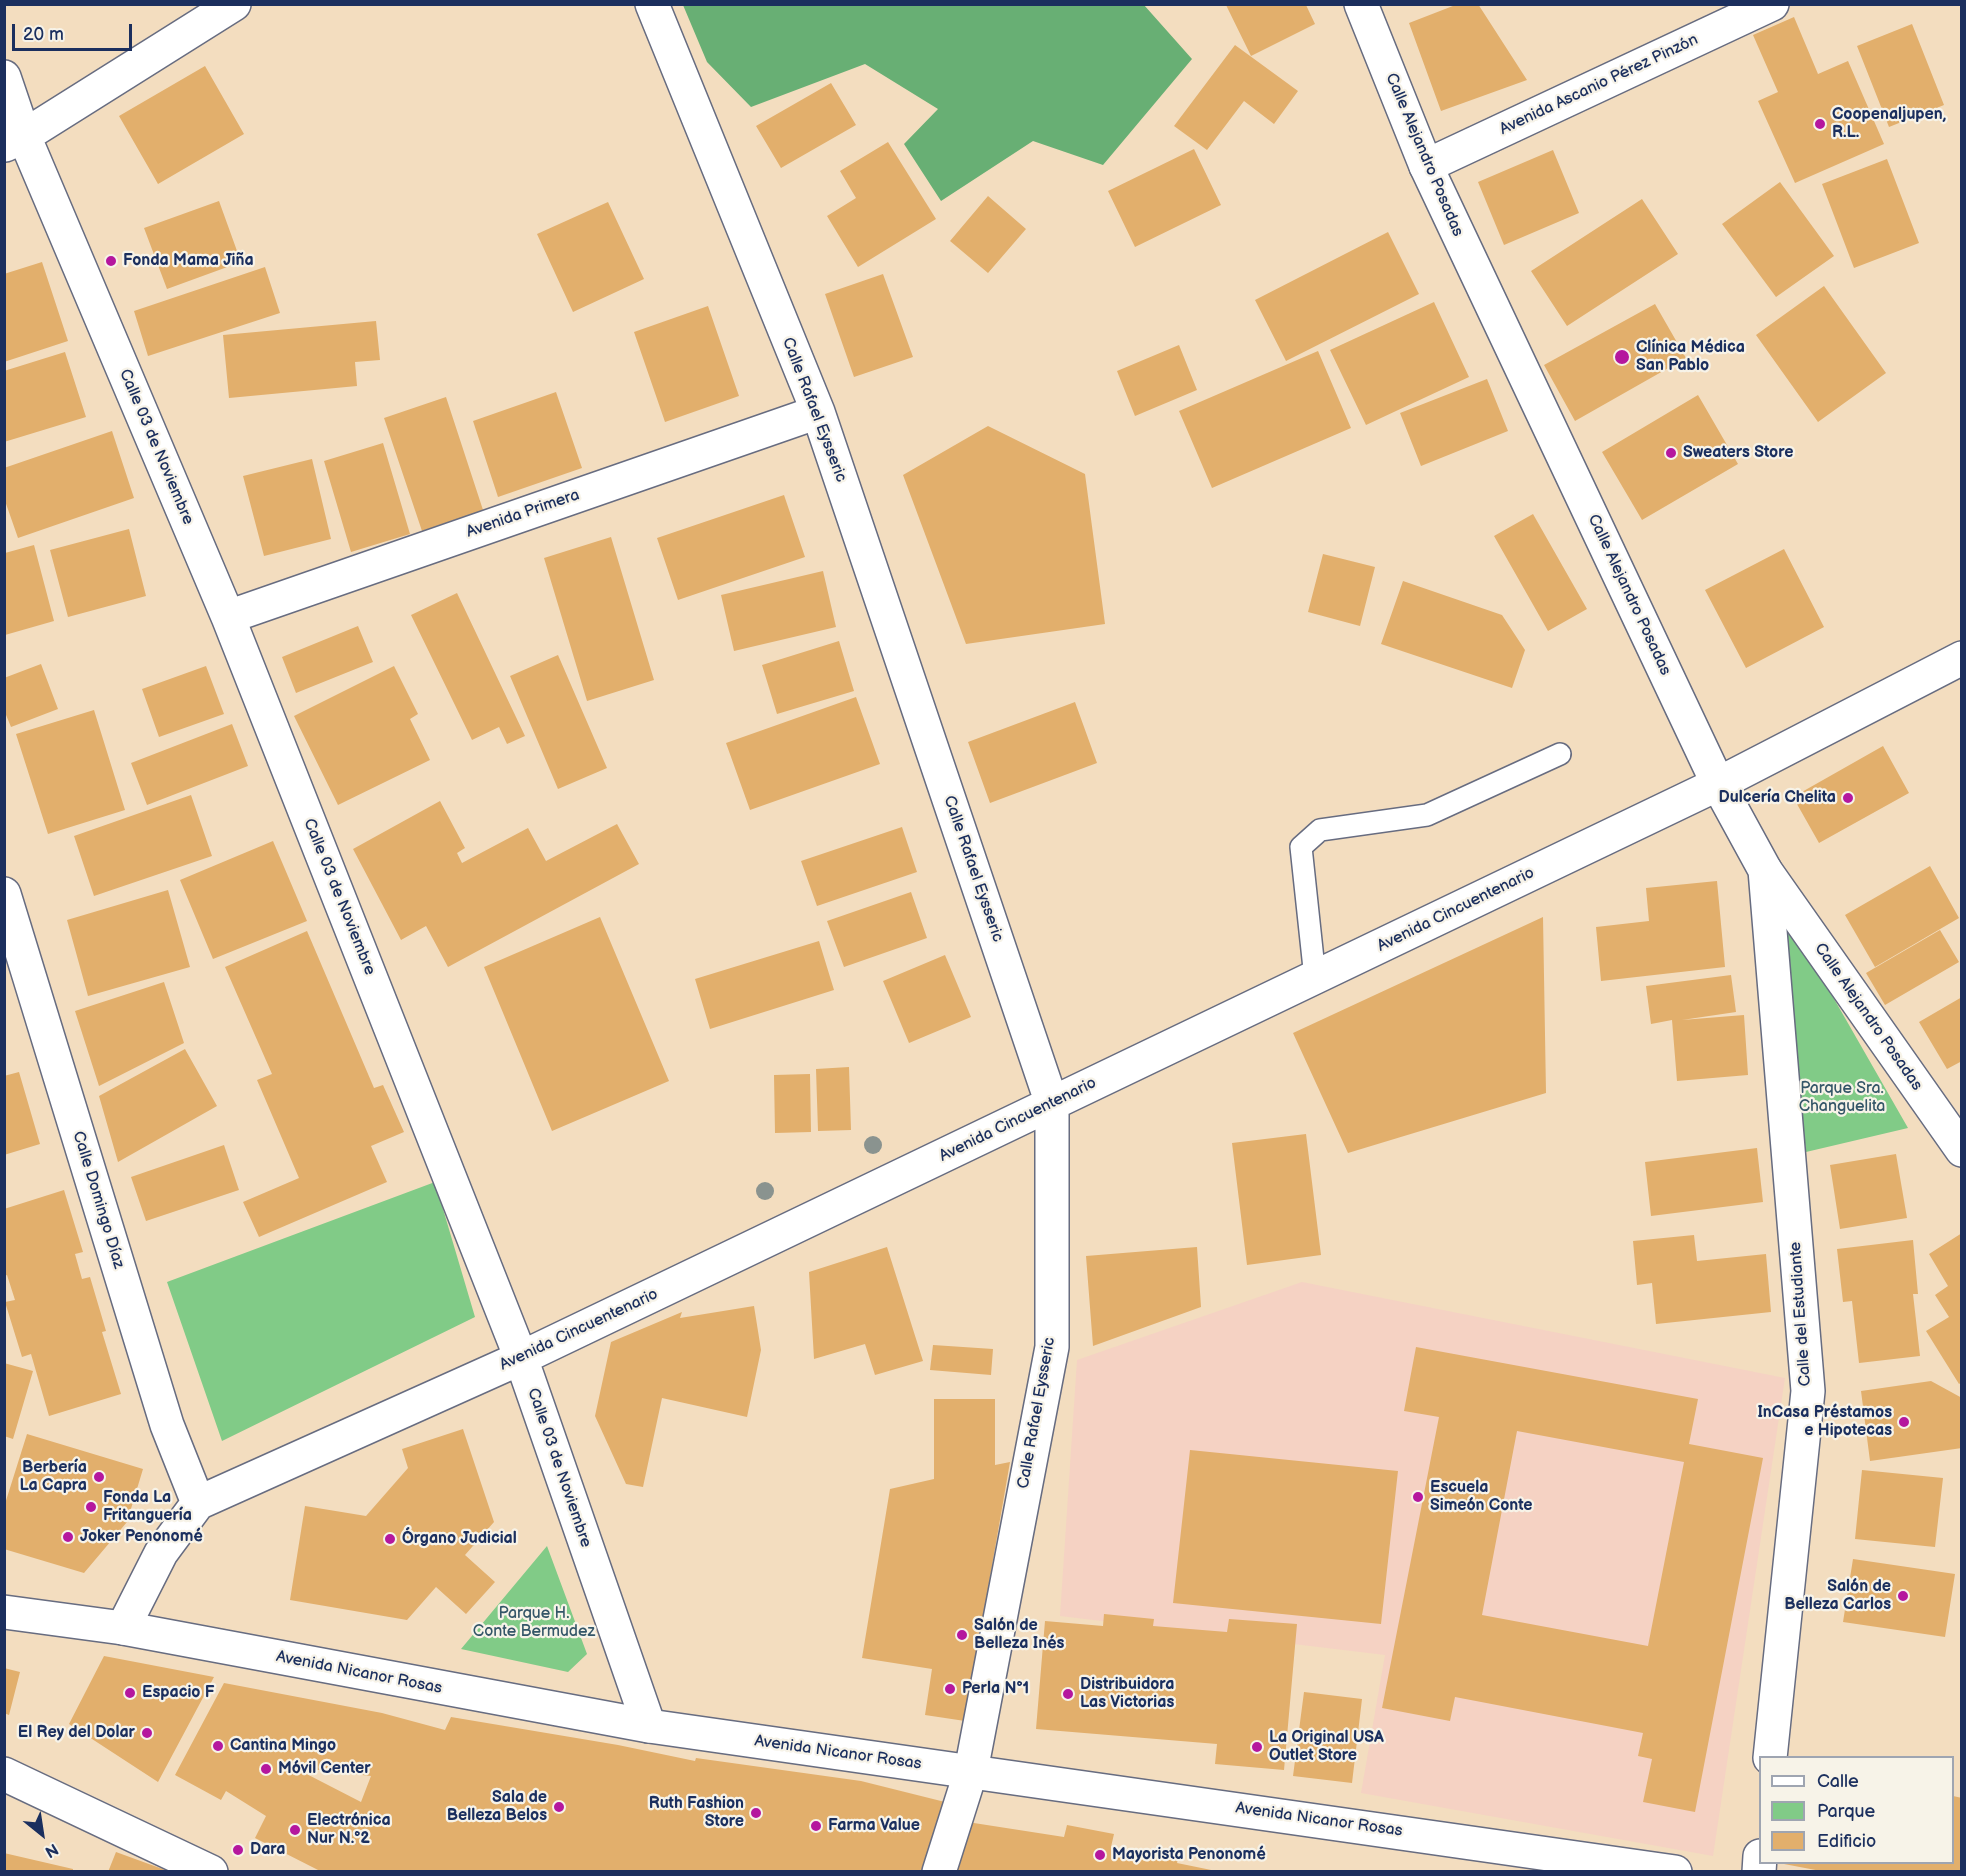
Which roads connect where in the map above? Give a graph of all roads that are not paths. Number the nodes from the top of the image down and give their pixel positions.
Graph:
1 (234, 4) edge
2 (652, 4) edge
3 (1361, 4) edge
4 (1772, 4) edge
5 (4, 77) edge
6 (14, 141) edge
7 (1426, 166) junction
8 (818, 412) junction
9 (228, 617) junction
10 (1962, 658) edge
11 (1560, 754) dead end
12 (1718, 784) junction
13 (1765, 870) junction
14 (4, 894) edge
15 (1315, 978) junction
16 (1052, 1104) junction
17 (1962, 1150) edge
18 (521, 1359) junction
19 (198, 1503) junction
20 (4, 1612) edge
21 (123, 1628) junction
22 (649, 1726) junction
23 (1770, 1756) edge
24 (971, 1771) junction
25 (4, 1773) edge
26 (211, 1872) edge
27 (939, 1872) edge
28 (1675, 1872) edge

1 - 6 street
2 - 8 street, Calle Rafael Eysseric
3 - 7 street, Calle Alejandro Posadas
4 - 7 street, Avenida Ascanio Pérez Pinzón
5 - 6 street, Calle 03 de Noviembre
6 - 9 street, Calle 03 de Noviembre
7 - 12 street, Calle Alejandro Posadas
8 - 9 street, Avenida Primera
8 - 16 street, Calle Rafael Eysseric
9 - 18 street, Calle 03 de Noviembre
10 - 12 street, Avenida Cincuentenario
11 - 15 lane
12 - 13 street, Calle Alejandro Posadas
12 - 15 street, Avenida Cincuentenario
13 - 17 street, Calle Alejandro Posadas
13 - 23 street, Calle del Estudiante
14 - 19 street, Calle Domingo Díaz
15 - 16 street, Avenida Cincuentenario
16 - 18 street, Avenida Cincuentenario
16 - 24 street, Calle Rafael Eysseric
18 - 19 street, Avenida Cincuentenario
18 - 22 street, Calle 03 de Noviembre
19 - 21 street, Avenida Cincuentenario
20 - 21 street, Avenida Nicanor Rosas
21 - 22 street, Avenida Nicanor Rosas
22 - 24 street, Avenida Nicanor Rosas
24 - 27 street, Calle Rafael Eysseric
24 - 28 street, Avenida Nicanor Rosas
25 - 26 street

